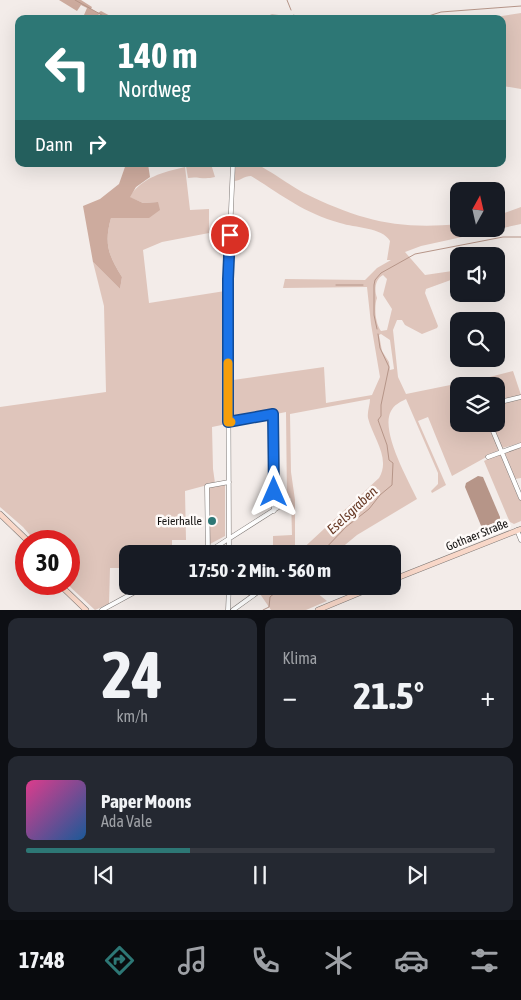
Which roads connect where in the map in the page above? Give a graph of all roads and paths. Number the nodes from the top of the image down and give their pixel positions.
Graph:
1 (233, 167) edge
2 (521, 397) edge
3 (505, 401) edge
4 (228, 422) junction
5 (493, 432) edge
6 (521, 444) edge
7 (501, 451) junction
8 (488, 457) dead end
9 (521, 480) edge
10 (229, 482) junction
11 (514, 482) junction
12 (521, 498) edge
13 (288, 501) dead end
14 (274, 511) junction
15 (0, 514) edge
16 (17, 530) edge
17 (519, 530) edge
18 (229, 540) junction
19 (521, 540) edge
20 (206, 545) edge
21 (220, 545) edge
22 (229, 545) edge
23 (401, 576) edge
24 (70, 595) edge
25 (130, 595) edge
26 (229, 595) edge
27 (253, 595) edge
28 (354, 595) edge
29 (86, 610) edge
30 (102, 610) edge
31 (229, 610) edge
32 (318, 610) edge

1 - 4 street
2 - 3 street
4 - 10 street
4 - 14 street
5 - 7 street
6 - 7 street
7 - 8 street
7 - 11 street
9 - 11 street
10 - 18 street
10 - 20 street
11 - 12 street
13 - 14 street
14 - 18 street
15 - 16 main road
17 - 19 street
17 - 23 main road, Gothaer Straße
18 - 21 street
18 - 22 street
24 - 29 main road
25 - 30 street
26 - 31 street
27 - 31 street
28 - 32 main road

